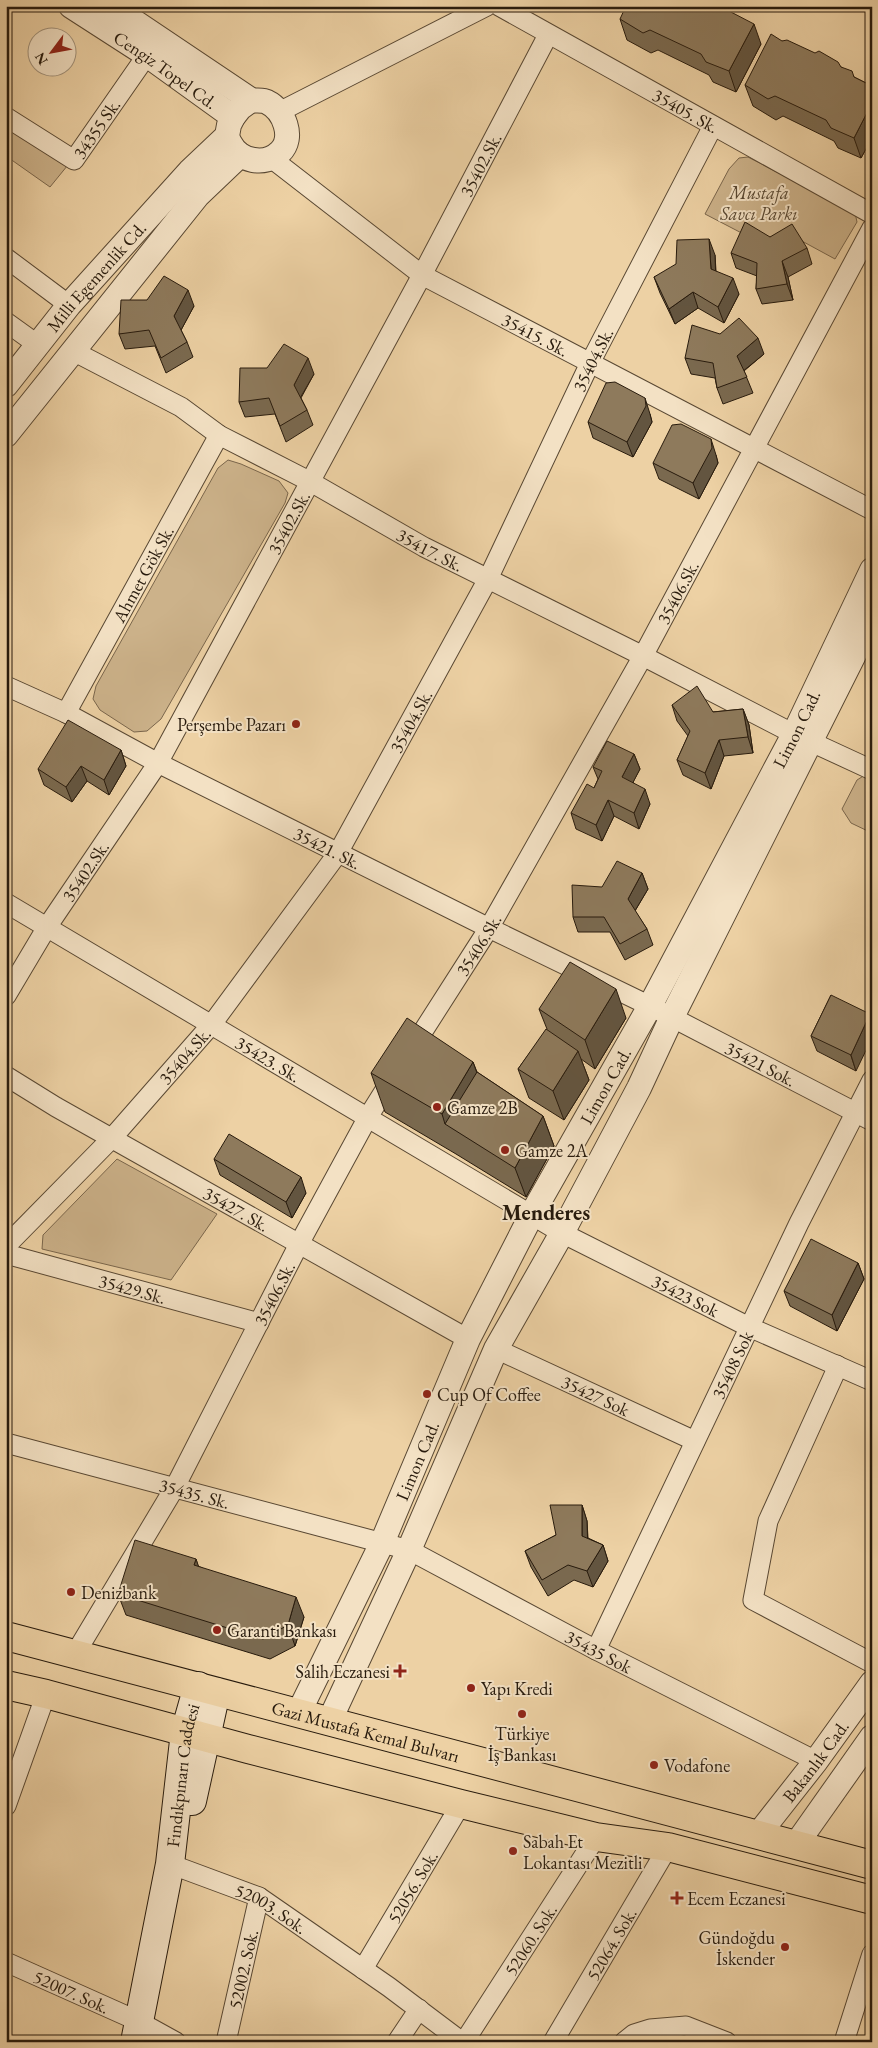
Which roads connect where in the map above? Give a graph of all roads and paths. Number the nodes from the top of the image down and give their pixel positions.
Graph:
1 (71, 6) edge
2 (112, 6) edge
3 (487, 6) edge
4 (498, 6) edge
5 (548, 35) junction
6 (147, 55) junction
7 (251, 100) junction
8 (279, 112) junction
9 (6, 117) edge
10 (713, 126) junction
11 (233, 136) junction
12 (271, 158) junction
13 (872, 214) edge
14 (872, 228) edge
15 (6, 258) edge
16 (422, 275) junction
17 (69, 305) junction
18 (6, 322) edge
19 (38, 345) junction
20 (73, 351) junction
21 (590, 363) junction
22 (6, 385) edge
23 (6, 435) edge
24 (219, 435) junction
25 (753, 448) junction
26 (309, 481) junction
27 (872, 510) edge
28 (872, 570) edge
29 (488, 579) junction
30 (872, 619) edge
31 (643, 656) junction
32 (6, 686) edge
33 (66, 713) junction
34 (802, 738) junction
35 (158, 763) junction
36 (872, 770) edge
37 (338, 853) junction
38 (6, 903) edge
39 (47, 927) junction
40 (490, 928) junction
41 (6, 996) edge
42 (650, 1006) junction
43 (672, 1016) junction
44 (212, 1024) junction
45 (6, 1076) edge
46 (872, 1080) edge
47 (368, 1117) junction
48 (864, 1117) edge
49 (112, 1138) junction
50 (532, 1214) junction
51 (562, 1233) junction
52 (300, 1244) junction
53 (6, 1246) edge
54 (6, 1254) edge
55 (259, 1323) junction
56 (749, 1327) junction
57 (468, 1339) junction
58 (496, 1349) junction
59 (836, 1365) junction
60 (872, 1381) edge
61 (695, 1441) junction
62 (6, 1443) edge
63 (175, 1487) junction
64 (382, 1543) junction
65 (409, 1550) junction
66 (6, 1636) edge
67 (596, 1650) junction
68 (75, 1654) junction
69 (872, 1663) edge
70 (872, 1683) edge
71 (6, 1685) edge
72 (207, 1689) junction
73 (46, 1694) junction
74 (298, 1714) junction
75 (329, 1722) junction
76 (196, 1735) junction
77 (872, 1737) edge
78 (816, 1761) junction
79 (461, 1804) junction
80 (6, 1806) edge
81 (757, 1836) junction
82 (596, 1837) junction
83 (795, 1846) junction
84 (668, 1847) junction
85 (170, 1864) junction
86 (872, 1865) edge
87 (259, 1897) junction
88 (872, 1900) edge
89 (872, 1954) edge
90 (6, 1962) edge
91 (363, 1970) junction
92 (418, 2009) junction
93 (137, 2031) edge
94 (176, 2042) edge
95 (226, 2042) edge
96 (397, 2042) edge
97 (463, 2042) edge
98 (553, 2042) edge
99 (624, 2042) edge
100 (727, 2042) edge
101 (844, 2042) edge

1 - 6 street, Cengiz Topel Cd.
2 - 7 street, Cengiz Topel Cd.
3 - 8 street
4 - 5 street, 35405. Sk.
5 - 10 street, 35405. Sk.
5 - 16 street, 35402.Sk.
6 - 9 street, 34355 Sk.
6 - 11 street, Cengiz Topel Cd.
7 - 8 street
7 - 11 street
8 - 12 street
10 - 13 street, 35405. Sk.
10 - 21 street, 35404.Sk.
11 - 12 street
11 - 17 street, Milli Egemenlik Cd.
11 - 20 street
12 - 16 street, 35415. Sk.
14 - 25 street, 35406.Sk.
15 - 17 street
16 - 21 street, 35415. Sk.
16 - 26 street, 35402.Sk.
17 - 19 street, Milli Egemenlik Cd.
18 - 19 street
19 - 22 street, Milli Egemenlik Cd.
20 - 23 street
20 - 24 street, 35417. Sk.
21 - 25 street, 35415. Sk.
21 - 29 street, 35404.Sk.
24 - 26 street, 35417. Sk.
24 - 33 street, Ahmet Gök Sk.
25 - 27 street, 35415. Sk.
25 - 31 street, 35406.Sk.
26 - 29 street, 35417. Sk.
26 - 35 street, 35402.Sk.
28 - 34 street, Limon Cad.
29 - 31 street, 35417. Sk.
29 - 37 street, 35404.Sk.
30 - 34 street, Limon Cad.
31 - 34 street, 35417. Sk.
31 - 40 street, 35406.Sk.
32 - 33 street, 35421. Sk.
33 - 35 street, 35421. Sk.
34 - 36 street, 35417. Sk.
34 - 42 street, Limon Cad.
34 - 43 street, Limon Cad.
35 - 37 street, 35421. Sk.
35 - 39 street, 35402.Sk.
37 - 40 street, 35421. Sk.
37 - 44 street, 35404.Sk.
38 - 39 street, 35423. Sk.
39 - 41 street, 35402.Sk.
39 - 44 street, 35423. Sk.
40 - 42 street, 35421. Sk.
40 - 47 street, 35406.Sk.
42 - 43 street, 35421 Sok.
42 - 50 street, Limon Cad.
43 - 48 street, 35421 Sok.
43 - 51 street, Limon Cad.
44 - 47 street, 35423. Sk.
44 - 49 street, 35404.Sk.
45 - 49 street, 35427. Sk.
46 - 48 street, 35408 Sok
47 - 50 street, 35423. Sk.
47 - 52 street, 35406.Sk.
48 - 56 street, 35408 Sok
49 - 52 street, 35427. Sk.
49 - 53 street, 35404.Sk.
50 - 51 street, 35423 Sok
50 - 57 street, Limon Cad.
51 - 56 street, 35423 Sok
51 - 58 street, Limon Cad.
52 - 55 street, 35406.Sk.
52 - 57 street, 35427. Sk.
54 - 55 street, 35429.Sk.
55 - 63 street, 35406.Sk.
56 - 59 street, 35423 Sok
56 - 61 street, 35408 Sok
57 - 64 street, Limon Cad.
58 - 61 street, 35427 Sok
58 - 65 street, Limon Cad.
59 - 60 street, 35423 Sok
59 - 69 street
61 - 67 street, 35408 Sok
62 - 63 street, 35435. Sk.
63 - 64 street, 35435. Sk.
63 - 68 street, 35406.Sk.
64 - 65 street, 35435 Sok
64 - 74 street, Limon Cad.
65 - 67 street, 35435 Sok
65 - 75 street, Limon Cad.
66 - 68 highway, Gazi Mustafa Kemal Bulvarı
67 - 78 street, 35435 Sok
68 - 72 highway, Gazi Mustafa Kemal Bulvarı
70 - 78 street, Bakanlık Cad.
71 - 73 highway
72 - 74 highway, Gazi Mustafa Kemal Bulvarı
72 - 76 main road, Fındıkpınarı Caddesi
73 - 76 highway
73 - 80 street
74 - 75 highway, Gazi Mustafa Kemal Bulvarı
75 - 81 highway, Gazi Mustafa Kemal Bulvarı
76 - 79 highway
76 - 85 main road, Fındıkpınarı Caddesi
77 - 83 street, Bakanlık Cad.
78 - 81 street, Bakanlık Cad.
79 - 82 highway
79 - 91 street, 52056. Sok.
81 - 83 highway, Gazi Mustafa Kemal Bulvarı
82 - 84 highway
82 - 97 street, 52060. Sok.
83 - 86 highway, Gazi Mustafa Kemal Bulvarı
84 - 88 highway
84 - 98 street, 52064. Sok.
85 - 87 street, 52003. Sok.
85 - 93 main road, Fındıkpınarı Caddesi
87 - 91 street, 52003. Sok.
87 - 95 street, 52002. Sok.
89 - 101 street
90 - 93 street, 52007. Sok.
91 - 92 street, 52003. Sok.
92 - 96 street
92 - 97 street, 52003. Sok.
93 - 94 street
99 - 100 street

